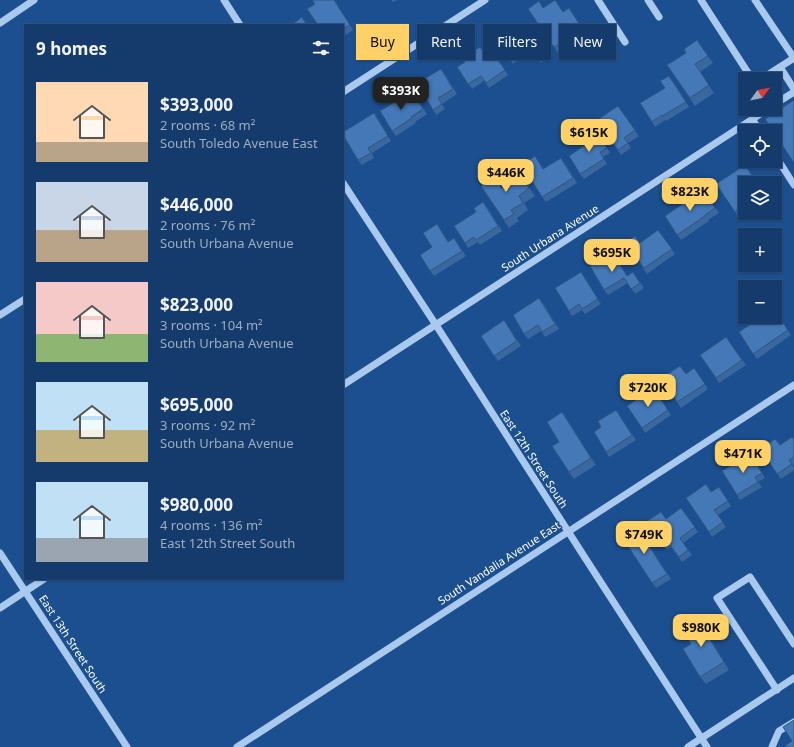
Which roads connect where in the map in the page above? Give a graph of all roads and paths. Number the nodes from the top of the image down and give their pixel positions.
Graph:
1 (34, 0) edge
2 (224, 0) edge
3 (485, 0) edge
4 (598, 0) edge
5 (648, 0) edge
6 (701, 0) edge
7 (755, 0) edge
8 (659, 17) dead end
9 (0, 23) edge
10 (239, 24) edge
11 (625, 42) dead end
12 (780, 67) junction
13 (747, 72) edge
14 (772, 72) edge
15 (794, 89) edge
16 (344, 91) edge
17 (794, 92) edge
18 (782, 100) edge
19 (757, 116) edge
20 (752, 119) junction
21 (755, 124) edge
22 (782, 166) edge
23 (344, 185) edge
24 (794, 185) edge
25 (24, 300) edge
26 (0, 315) edge
27 (436, 326) junction
28 (344, 384) edge
29 (794, 385) edge
30 (568, 532) junction
31 (0, 554) edge
32 (43, 580) edge
33 (25, 592) junction
34 (0, 608) edge
35 (794, 644) edge
36 (794, 678) edge
37 (777, 690) junction
38 (794, 722) edge
39 (702, 738) junction
40 (127, 747) edge
41 (237, 747) edge
42 (688, 747) edge
43 (707, 747) edge
44 (772, 747) edge

1 - 9 street
2 - 10 street
3 - 16 street
4 - 11 street
5 - 8 street
6 - 13 street
7 - 12 street
12 - 14 street
12 - 15 street
17 - 18 street
19 - 20 street, South Urbana Avenue
20 - 21 street
20 - 27 street, South Urbana Avenue
22 - 24 street
23 - 27 street, East 12th Street South
25 - 26 street
27 - 28 street, South Urbana Avenue
27 - 30 street, East 12th Street South
29 - 30 street, South Vandalia Avenue East
30 - 39 street, East 12th Street South
30 - 41 street, South Vandalia Avenue East
31 - 33 street, East 13th Street South
32 - 33 street
33 - 34 street
33 - 40 street, East 13th Street South
35 - 37 street
36 - 37 street
37 - 39 street
38 - 44 street
39 - 42 street
39 - 43 street, East 12th Street South

